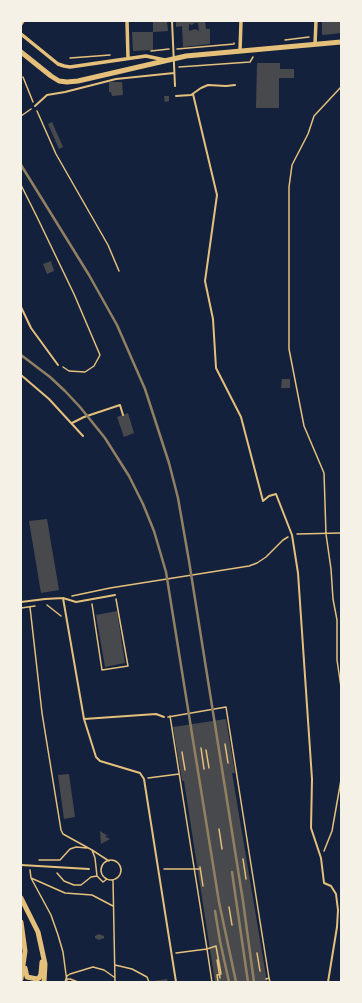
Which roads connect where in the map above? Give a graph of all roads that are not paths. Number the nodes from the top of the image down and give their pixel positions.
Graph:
1 (23, 21) edge
2 (127, 21) edge
3 (172, 21) edge
4 (241, 21) edge
5 (316, 21) edge
6 (21, 24) edge
7 (21, 34) edge
8 (341, 42) edge
9 (315, 44) junction
10 (240, 51) junction
11 (21, 52) edge
12 (128, 58) junction
13 (173, 58) junction
14 (166, 60) junction
15 (174, 73) junction
16 (235, 85) dead end
17 (175, 86) dead end
18 (193, 94) junction
19 (176, 96) dead end
20 (35, 106) road end
21 (21, 307) edge
22 (58, 364) road end
23 (21, 375) edge
24 (122, 415) dead end
25 (72, 423) junction
26 (83, 436) dead end
27 (115, 595) road end
28 (63, 598) junction
29 (21, 602) edge
30 (164, 717) dead end
31 (84, 719) junction
32 (21, 865) edge
33 (89, 869) dead end
34 (21, 898) edge
35 (21, 922) edge
36 (43, 953) junction
37 (24, 958) junction
38 (21, 979) edge
39 (44, 982) edge
40 (176, 982) edge
41 (328, 982) edge

1 - 6 street
2 - 12 street
3 - 13 lane
4 - 10 street
5 - 9 street
7 - 12 street
8 - 9 main road
9 - 10 main road
10 - 13 main road
11 - 14 main road
12 - 14 street
13 - 14 main road
13 - 15 lane
15 - 17 lane
15 - 20 lane
16 - 18 lane
18 - 19 lane
18 - 41 lane
21 - 22 lane
23 - 25 lane
24 - 25 lane
25 - 26 lane
27 - 28 lane
28 - 29 lane
28 - 31 lane
30 - 31 lane
31 - 40 lane
32 - 33 lane
34 - 36 main road
35 - 37 main road
36 - 37 main road
36 - 39 main road
37 - 38 main road

